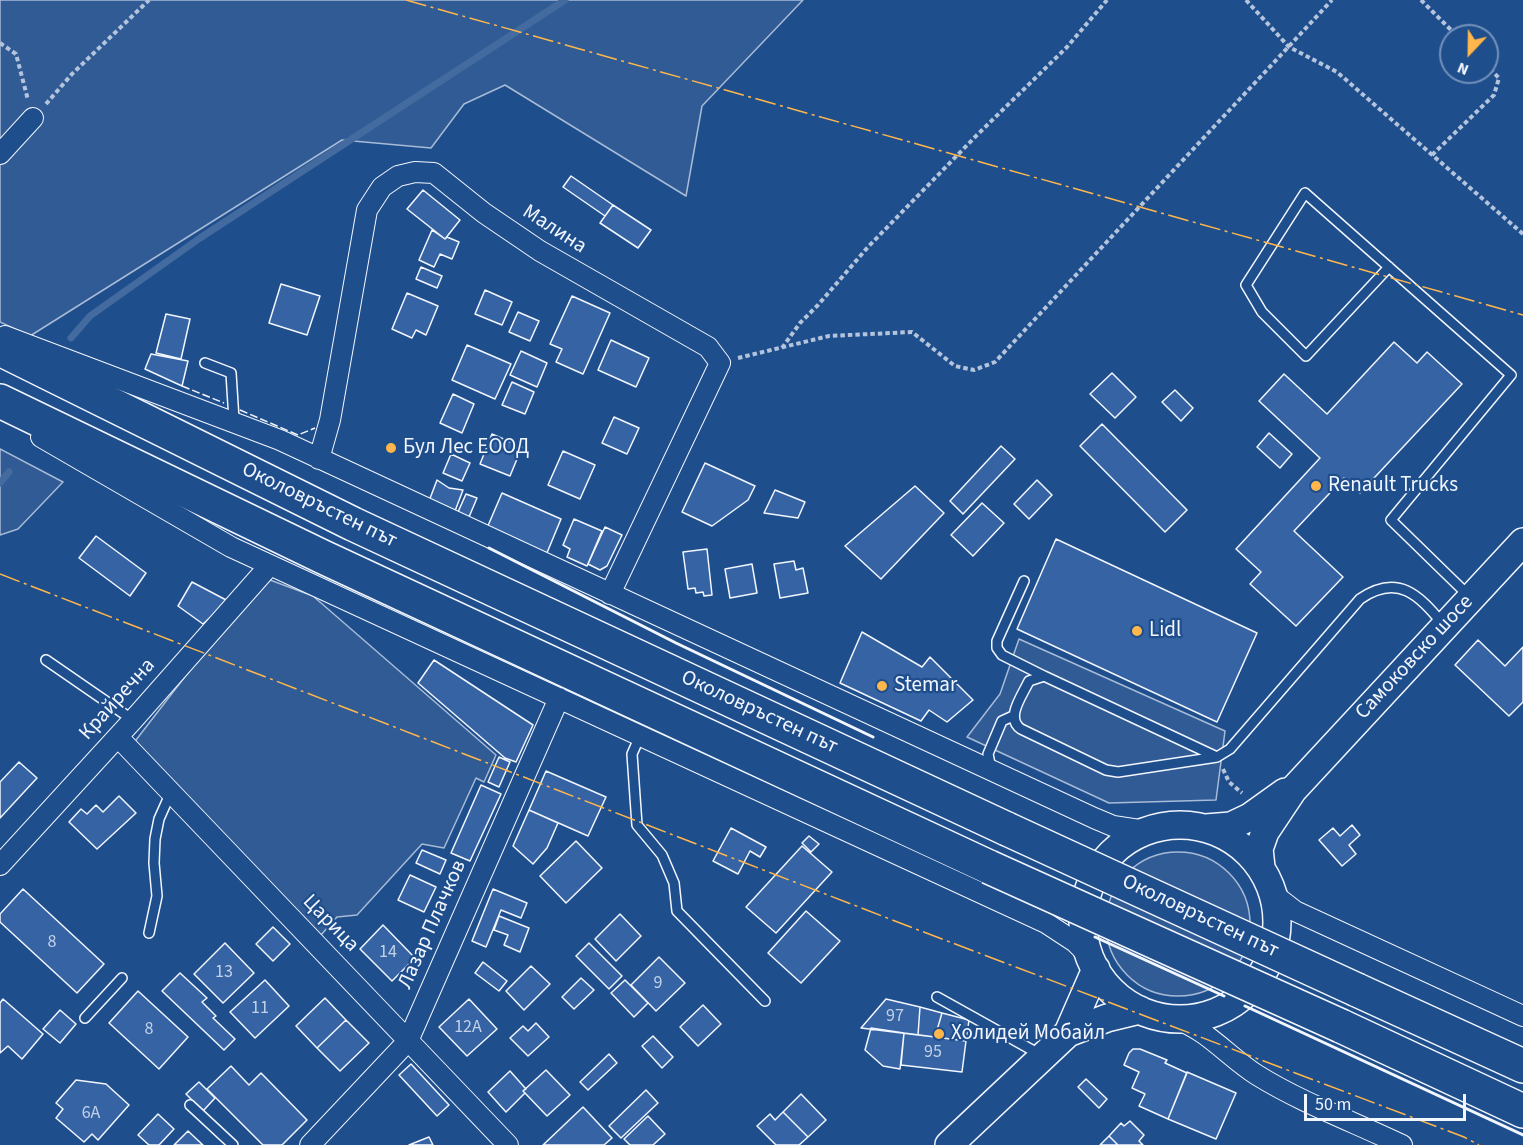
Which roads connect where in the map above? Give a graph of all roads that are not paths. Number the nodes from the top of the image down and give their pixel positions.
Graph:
1 (33, 118) road end
2 (0, 154) edge
3 (1389, 267) junction
4 (0, 334) edge
5 (0, 349) edge
6 (205, 363) dead end
7 (0, 402) edge
8 (0, 413) edge
9 (238, 425) junction
10 (319, 459) junction
11 (1523, 542) edge
12 (270, 565) junction
13 (1024, 581) dead end
14 (610, 594) junction
15 (1471, 598) junction
16 (1445, 626) junction
17 (46, 660) dead end
18 (1044, 676) junction
19 (559, 698) junction
20 (1013, 716) junction
21 (133, 720) junction
22 (118, 736) junction
23 (640, 736) junction
24 (1217, 757) junction
25 (992, 771) junction
26 (1307, 775) junction
27 (171, 792) junction
28 (1206, 828) junction
29 (1146, 831) junction
30 (0, 866) edge
31 (1261, 867) junction
32 (1273, 894) junction
33 (148, 933) dead end
34 (1092, 962) junction
35 (122, 978) dead end
36 (937, 997) dead end
37 (765, 1001) dead end
38 (1140, 1010) junction
39 (1520, 1010) edge
40 (85, 1018) dead end
41 (1178, 1020) junction
42 (1068, 1033) junction
43 (408, 1041) junction
44 (1043, 1056) junction
45 (1523, 1066) edge
46 (190, 1105) dead end
47 (1523, 1111) edge
48 (233, 1145) edge
49 (310, 1145) edge
50 (508, 1145) edge
51 (949, 1145) edge
52 (1402, 1145) edge

1 - 2 street
3 - 3 lane
3 - 15 lane
4 - 9 street, Околовръстен път
5 - 45 highway, Околовръстен път, bridge
6 - 9 lane
7 - 47 highway, Околовръстен път, bridge
8 - 12 street
9 - 10 street, Околовръстен път
10 - 14 street, Околовръстен път
10 - 14 street, Малина
11 - 15 main road, Самоковско шосе
12 - 19 street
12 - 21 street, Крайречна
13 - 18 lane
14 - 25 street, Околовръстен път
15 - 16 main road, Самоковско шосе
16 - 24 lane
16 - 26 main road, Самоковско шосе
17 - 21 lane
18 - 20 lane
18 - 24 lane
19 - 23 street
19 - 43 street, Лазар Плачков
20 - 24 lane
20 - 25 lane
21 - 22 street, Крайречна
22 - 27 street, Царица
22 - 30 street, Крайречна
23 - 34 street
23 - 37 lane
25 - 29 street, Околовръстен път
26 - 28 main road
26 - 31 main road
27 - 33 lane
27 - 43 street, Царица
28 - 29 main road
28 - 31 main road
29 - 34 main road
31 - 32 main road
32 - 39 street
32 - 41 main road
34 - 38 main road
34 - 42 main road
35 - 40 lane
36 - 44 lane
38 - 41 main road
38 - 42 main road
41 - 52 street
42 - 44 main road
43 - 49 street, Лазар Плачков
43 - 50 street, Царица
44 - 51 main road
46 - 48 lane

